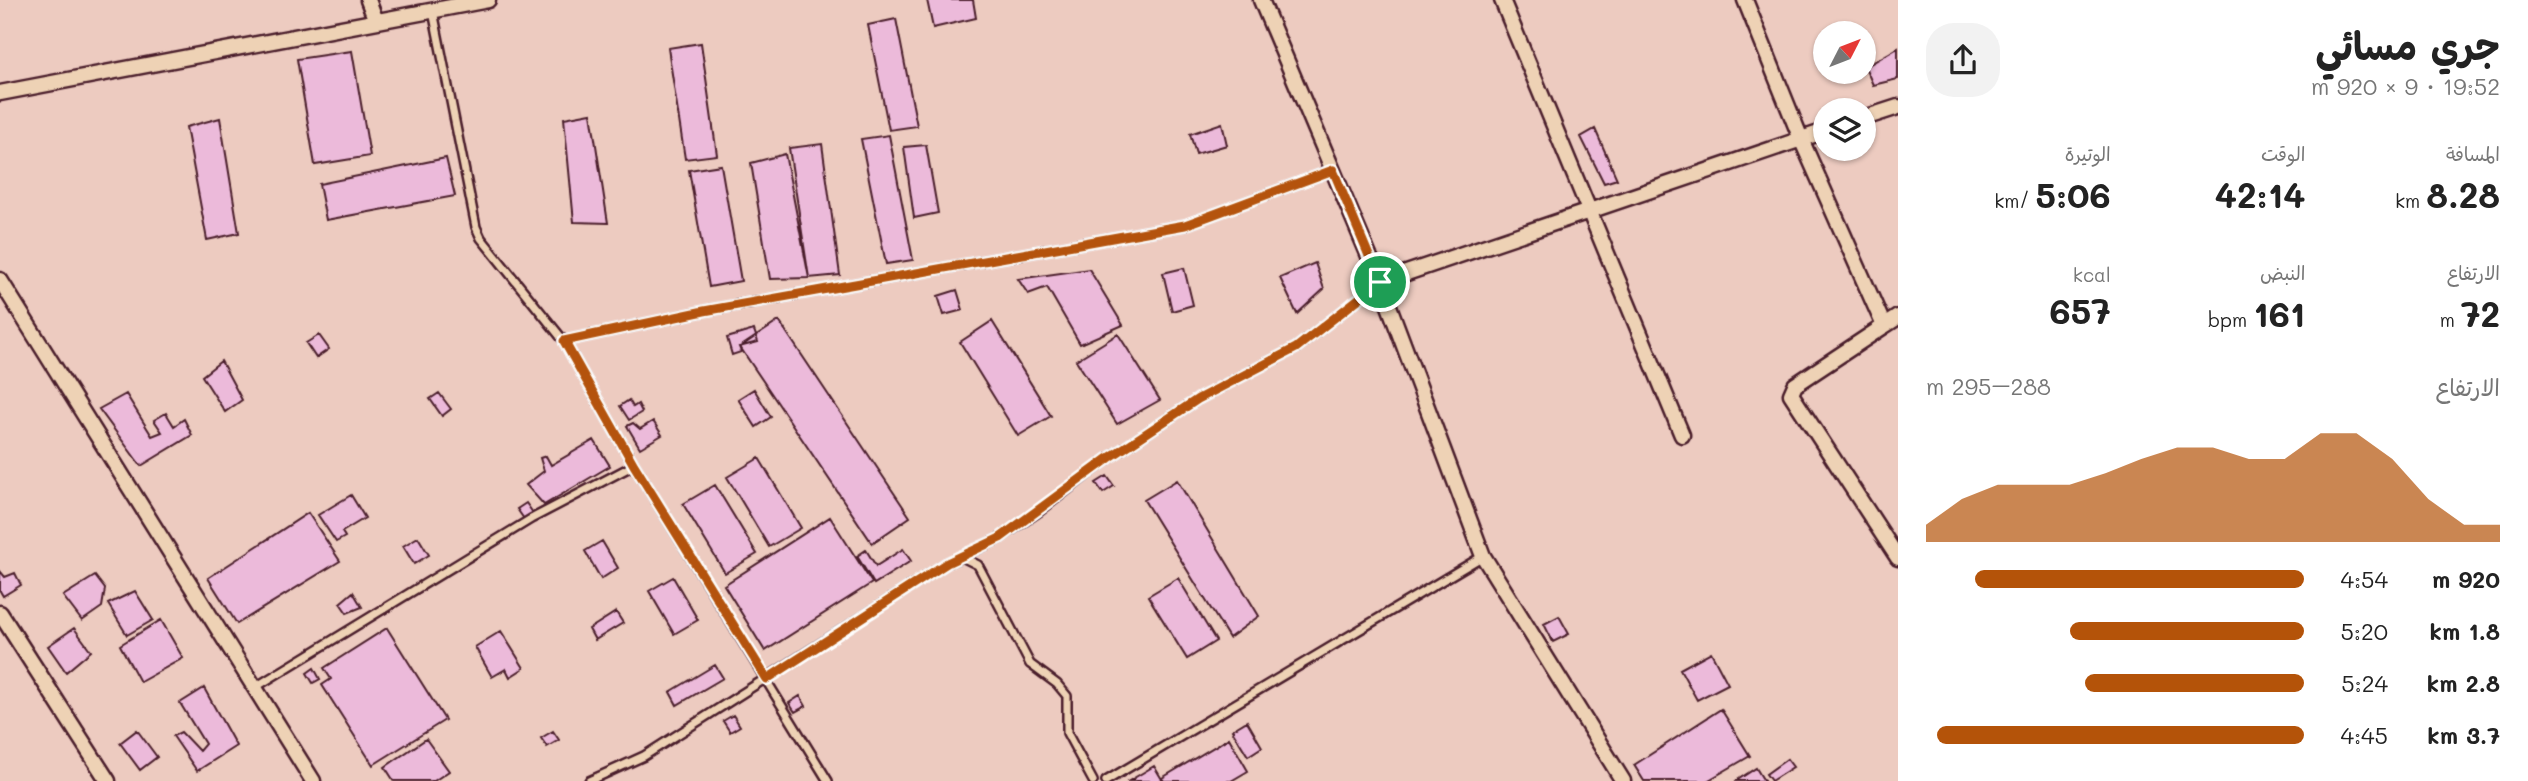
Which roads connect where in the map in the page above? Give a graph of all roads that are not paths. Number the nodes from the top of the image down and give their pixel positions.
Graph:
1 (368, 0) edge
2 (488, 0) edge
3 (1261, 0) edge
4 (1502, 0) edge
5 (1745, 0) edge
6 (433, 11) junction
7 (376, 21) junction
8 (0, 93) edge
9 (1898, 107) edge
10 (1876, 114) edge
11 (1813, 135) edge
12 (1801, 139) junction
13 (1333, 170) junction
14 (1590, 213) junction
15 (0, 280) edge
16 (1380, 282) junction
17 (1898, 317) edge
18 (1884, 326) junction
19 (564, 341) junction
20 (1682, 435) dead end
21 (634, 465) junction
22 (1483, 556) junction
23 (962, 557) junction
24 (1898, 558) edge
25 (0, 613) edge
26 (767, 679) junction
27 (254, 688) junction
28 (108, 781) edge
29 (313, 781) edge
30 (589, 781) edge
31 (828, 781) edge
32 (1093, 781) edge
33 (1106, 781) edge
34 (1623, 781) edge

1 - 7 street
2 - 6 street
3 - 13 street
4 - 14 street
5 - 12 street
6 - 7 street
6 - 19 lane
7 - 8 street
9 - 10 street
11 - 12 street
12 - 14 street
12 - 18 street
13 - 16 street
13 - 19 lane
14 - 16 street
14 - 20 street
15 - 27 street
16 - 22 street
16 - 23 lane
17 - 18 street
18 - 24 street
19 - 21 lane
21 - 26 lane
21 - 27 lane
22 - 33 lane
22 - 34 street
23 - 26 lane
23 - 32 lane
25 - 28 street
26 - 30 lane
26 - 31 lane
27 - 29 street

